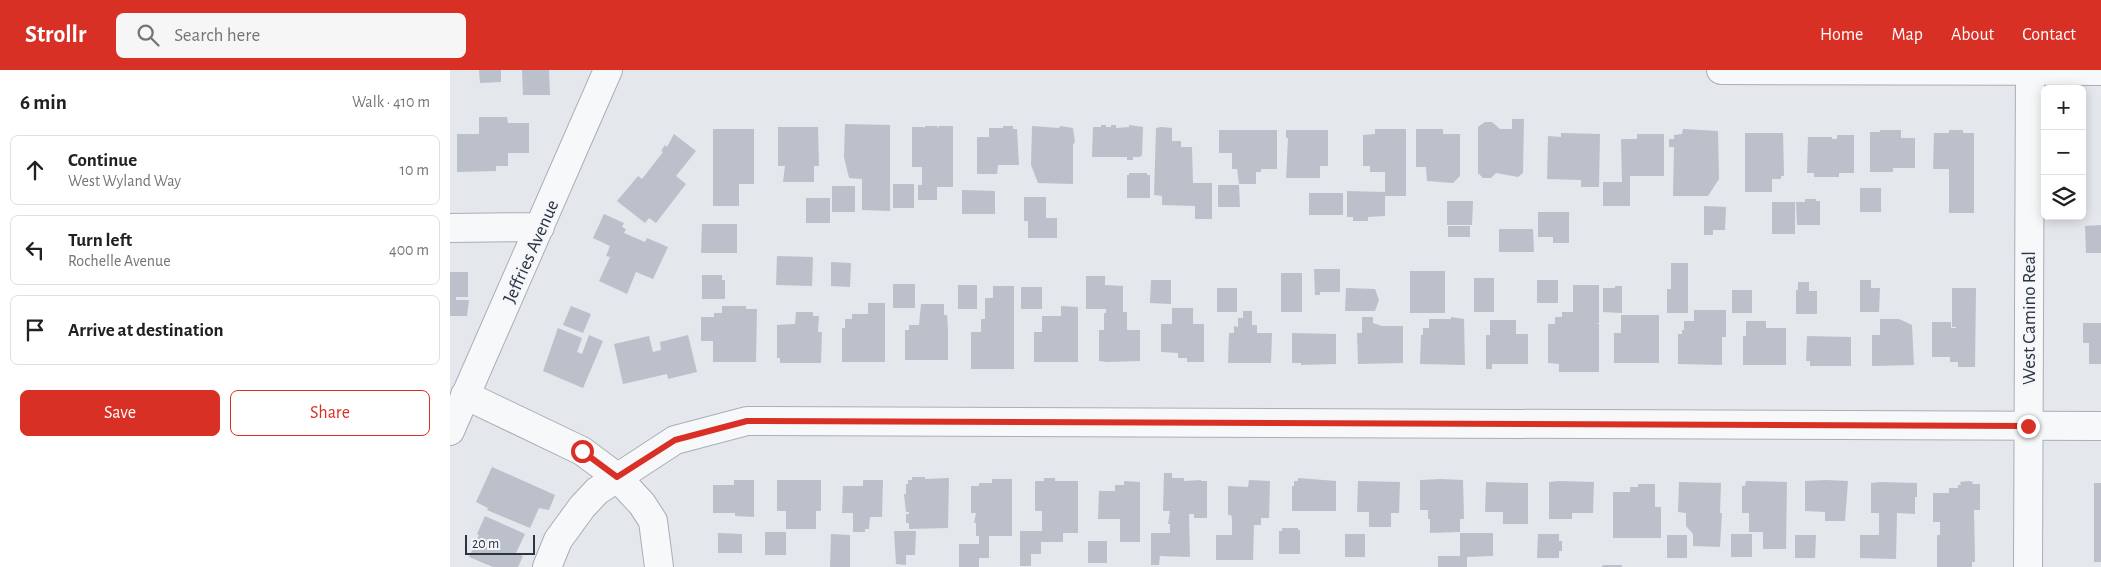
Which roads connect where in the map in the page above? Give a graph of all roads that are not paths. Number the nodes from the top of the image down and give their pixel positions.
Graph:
1 (608, 70) edge
2 (1721, 70) edge
3 (2030, 70) edge
4 (2101, 71) edge
5 (450, 228) edge
6 (540, 228) junction
7 (465, 395) junction
8 (2028, 426) junction
9 (2101, 426) edge
10 (450, 430) edge
11 (617, 477) junction
12 (547, 567) edge
13 (659, 567) edge
14 (2028, 567) edge

1 - 6 street, Jeffries Avenue
2 - 3 street
3 - 4 street
3 - 8 street, West Camino Real
5 - 6 street
6 - 7 street, Jeffries Avenue
7 - 10 street, Jeffries Avenue
7 - 11 street
8 - 9 street
8 - 11 street
8 - 14 street, West Camino Real
11 - 12 street
11 - 13 street

